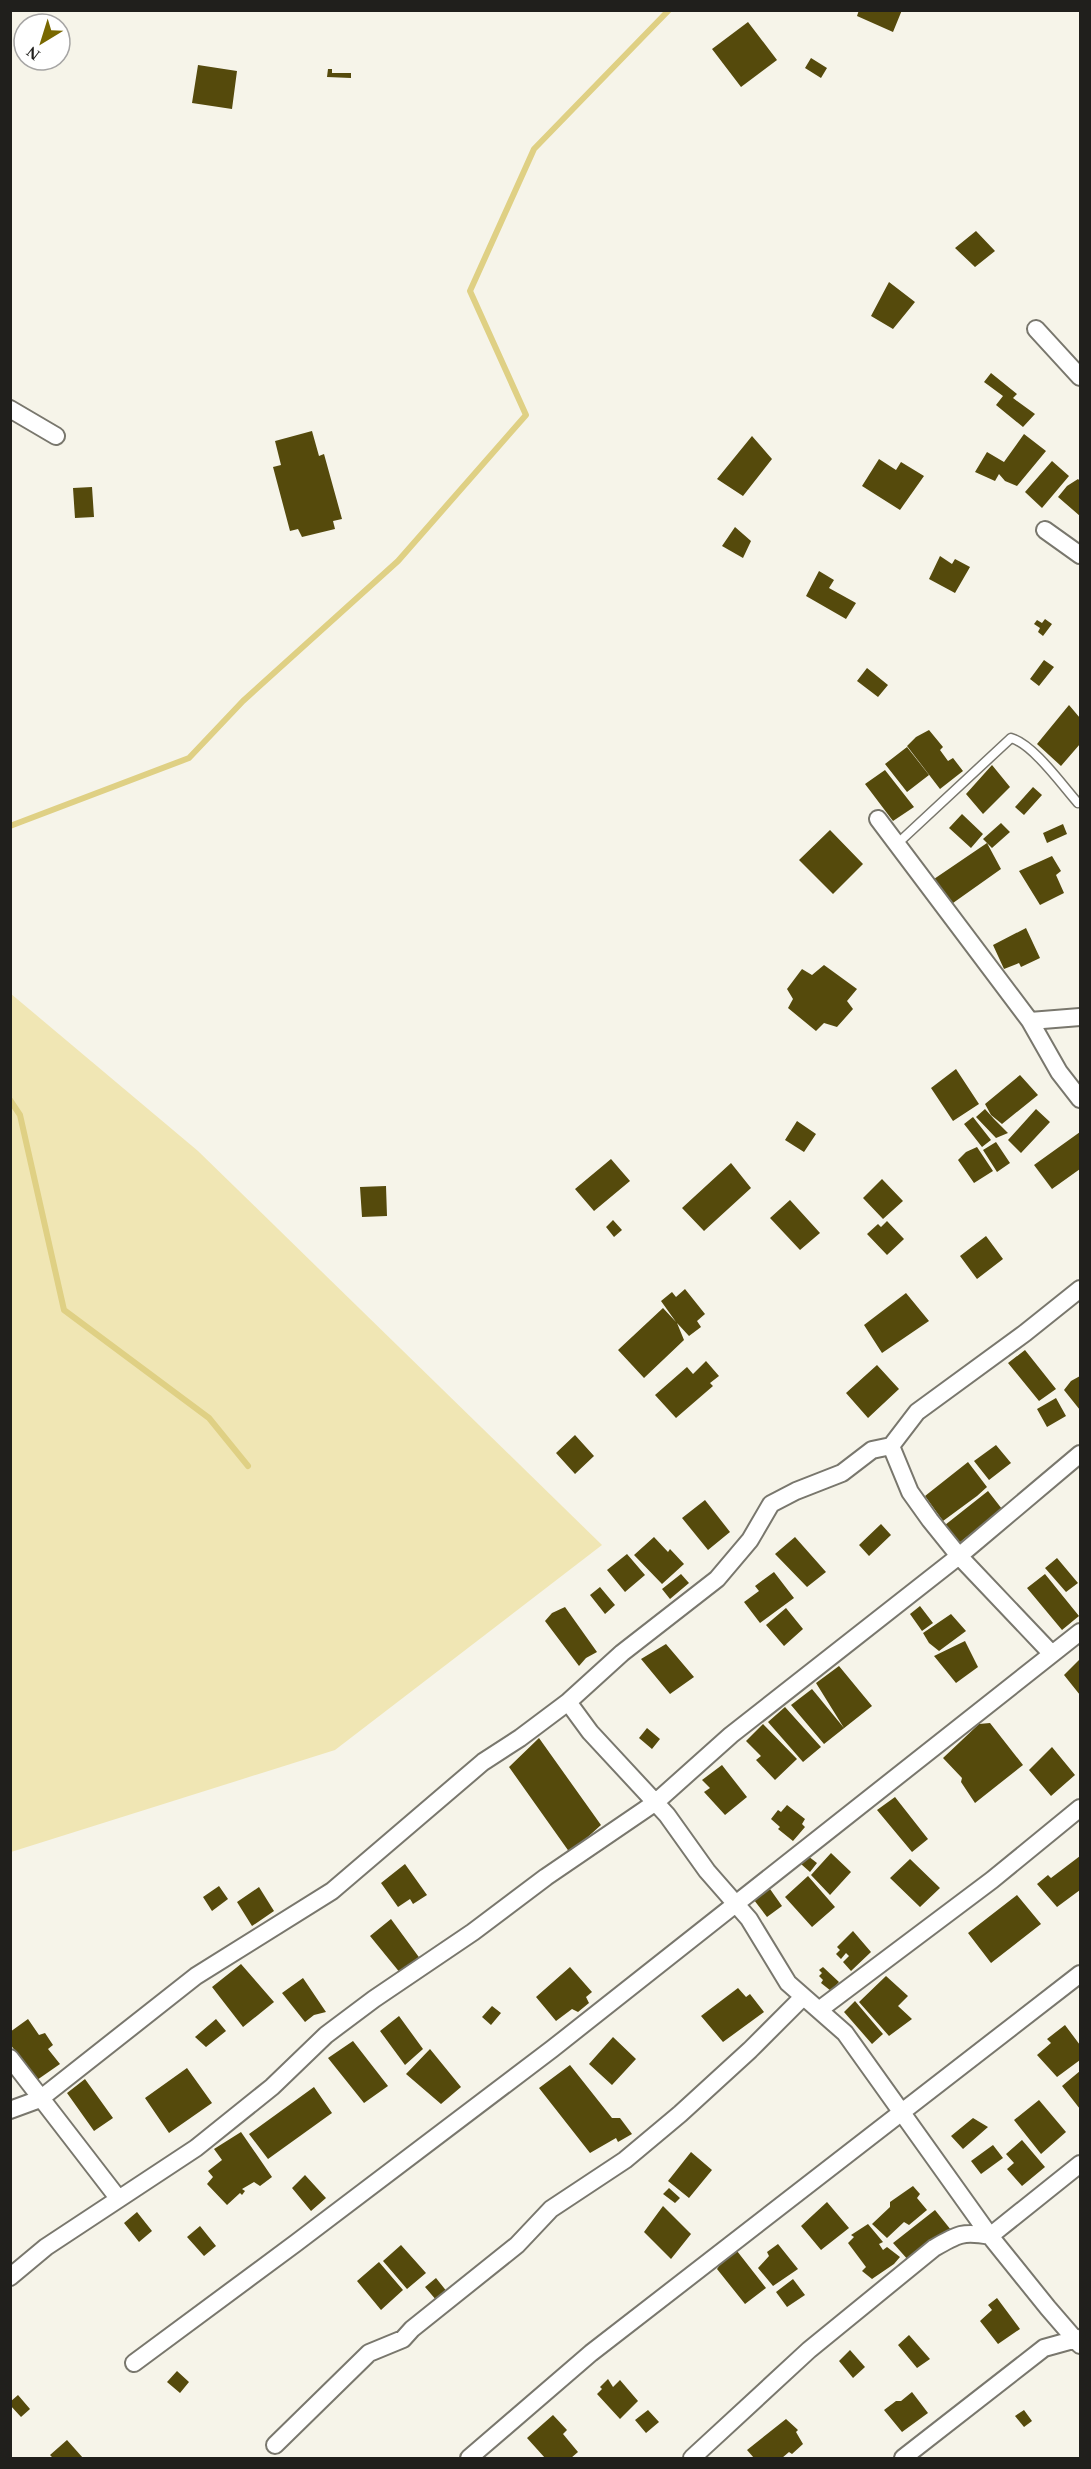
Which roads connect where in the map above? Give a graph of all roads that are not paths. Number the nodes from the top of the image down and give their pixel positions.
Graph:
1 (1036, 329) dead end
2 (1080, 377) edge
3 (10, 409) edge
4 (56, 436) dead end
5 (1045, 530) dead end
6 (1080, 555) edge
7 (1078, 803) dead end
8 (878, 819) dead end
9 (897, 844) junction
10 (1080, 1017) edge
11 (1030, 1021) junction
12 (1080, 1099) edge
13 (1080, 1289) edge
14 (891, 1446) junction
15 (1080, 1454) edge
16 (959, 1556) junction
17 (1080, 1632) edge
18 (1052, 1654) junction
19 (568, 1702) junction
20 (656, 1802) junction
21 (1080, 1808) edge
22 (736, 1903) junction
23 (1080, 1974) edge
24 (803, 1997) junction
25 (819, 2010) junction
26 (10, 2058) edge
27 (40, 2099) junction
28 (10, 2110) edge
29 (901, 2114) junction
30 (1080, 2164) edge
31 (118, 2198) junction
32 (990, 2236) junction
33 (10, 2277) edge
34 (1079, 2341) edge
35 (134, 2362) dead end
36 (275, 2445) dead end
37 (468, 2458) edge
38 (692, 2458) edge
39 (903, 2458) edge

1 - 2 street
3 - 4 street
5 - 6 street
7 - 9 lane
8 - 9 street
9 - 11 street
10 - 11 street
11 - 12 street
13 - 14 street
14 - 16 street
14 - 19 street
15 - 16 street
16 - 18 street
16 - 20 street
17 - 18 street
18 - 22 street
19 - 20 street
19 - 27 street
20 - 22 street
20 - 31 street
21 - 25 street
22 - 24 street
22 - 35 street
23 - 29 street
24 - 25 street
24 - 36 street
25 - 29 street
26 - 27 street
27 - 28 street
27 - 31 street
29 - 32 street
29 - 37 street
30 - 32 street
31 - 33 street
32 - 34 street
32 - 38 street
34 - 39 street

